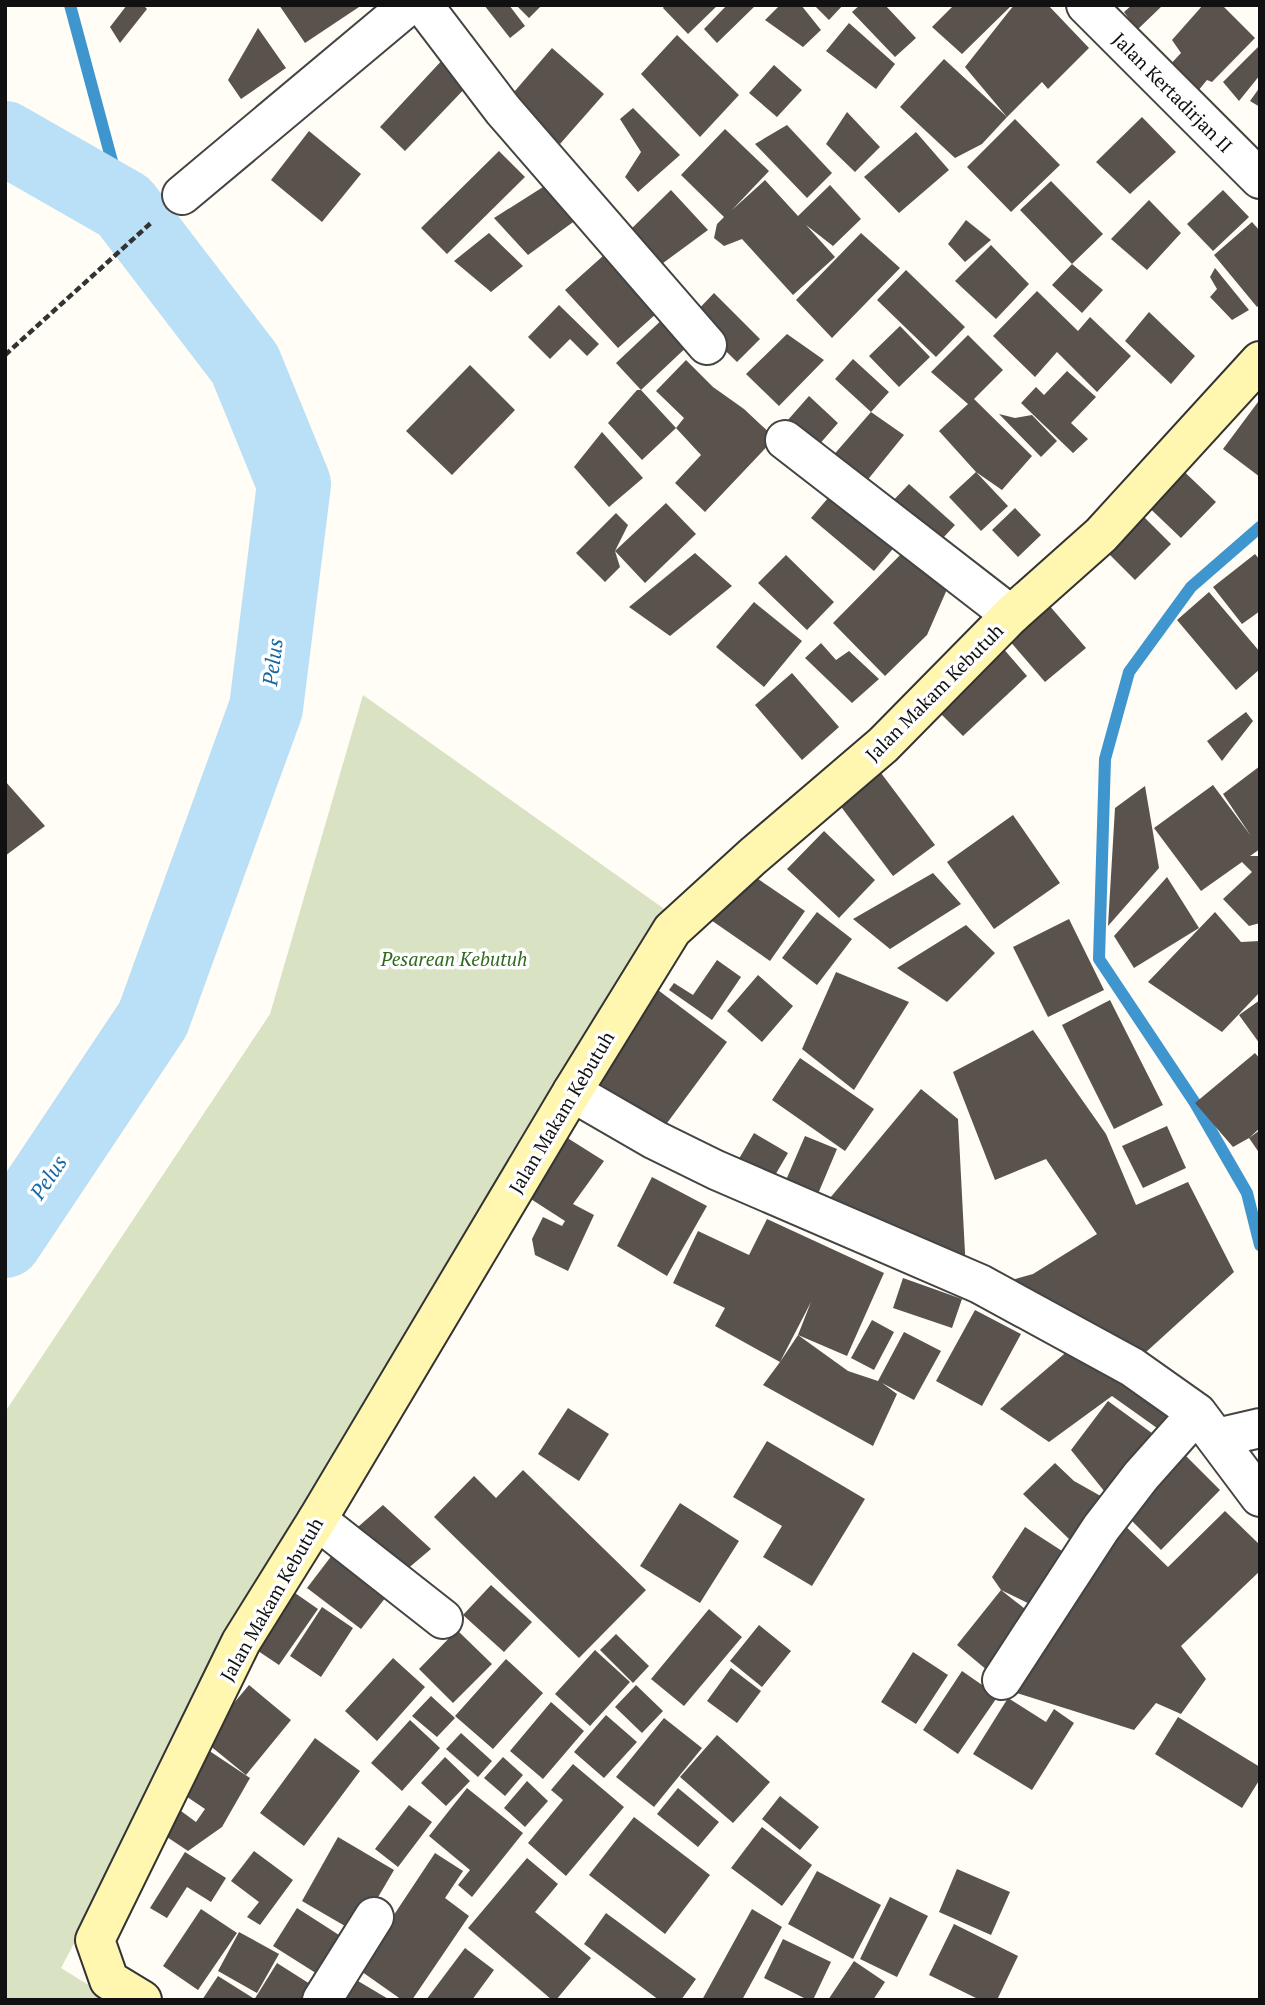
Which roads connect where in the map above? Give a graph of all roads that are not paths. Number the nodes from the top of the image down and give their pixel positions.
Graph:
1 (409, 5) edge
2 (423, 5) edge
3 (1086, 5) edge
4 (1260, 179) edge
5 (182, 195) road end
6 (706, 345) dead end
7 (1260, 361) edge
8 (785, 440) dead end
9 (1012, 615) junction
10 (572, 1092) junction
11 (1207, 1425) junction
12 (1260, 1428) edge
13 (1260, 1497) edge
14 (317, 1520) junction
15 (443, 1619) dead end
16 (1002, 1680) dead end
17 (374, 1917) dead end
18 (142, 2000) edge
19 (322, 2000) edge

1 - 5 street
2 - 6 street
3 - 4 street, Jalan Kertadirjan II
7 - 9 street, Jalan Makam Kebutuh
8 - 9 street
9 - 10 street, Jalan Makam Kebutuh
10 - 11 street
10 - 14 street, Jalan Makam Kebutuh
11 - 12 street
11 - 13 street
11 - 16 street
14 - 15 street
14 - 18 street, Jalan Makam Kebutuh
17 - 19 street

